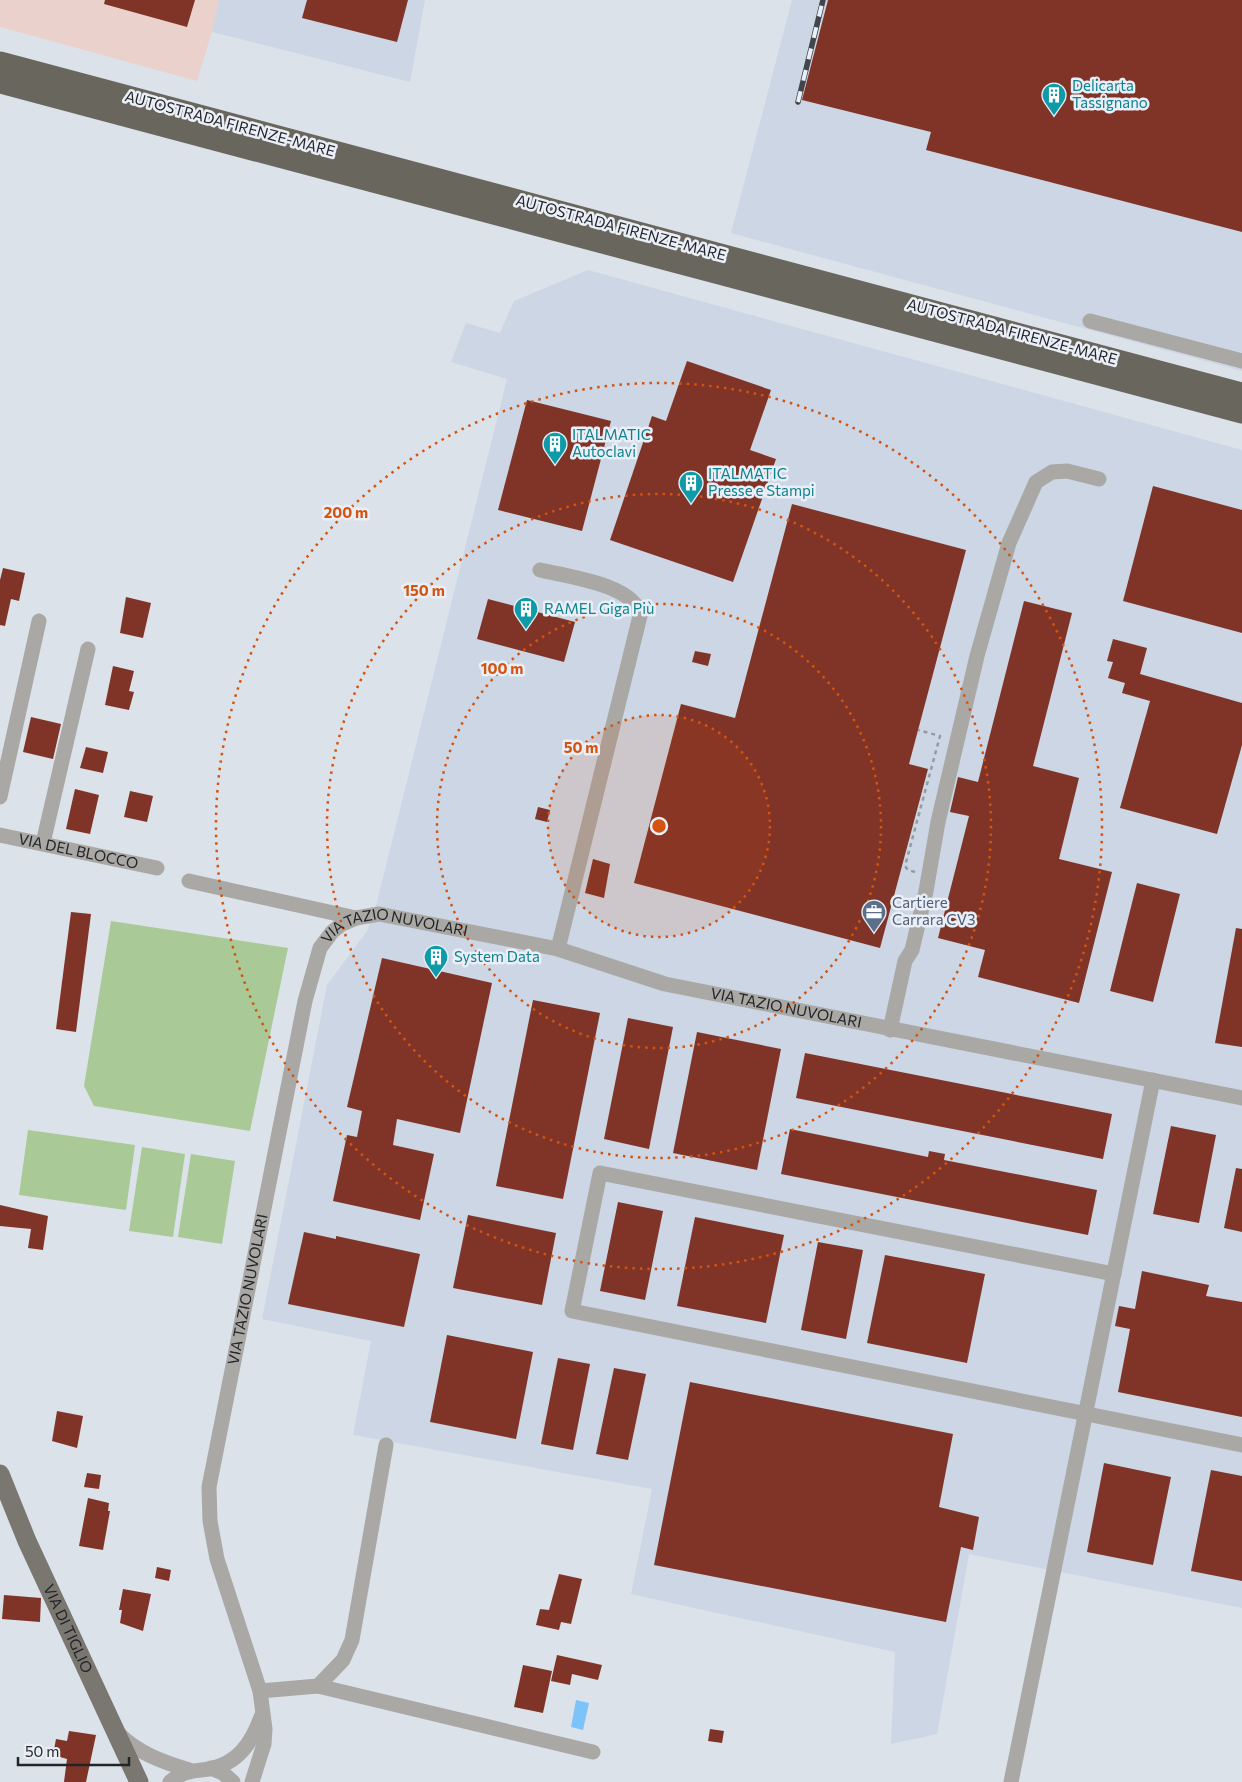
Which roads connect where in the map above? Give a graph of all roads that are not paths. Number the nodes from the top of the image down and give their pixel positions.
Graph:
1 (0, 62) edge
2 (0, 83) edge
3 (1090, 321) dead end
4 (1242, 361) edge
5 (1242, 393) edge
6 (1242, 413) edge
7 (1099, 479) dead end
8 (540, 570) dead end
9 (40, 621) dead end
10 (88, 649) dead end
11 (0, 797) edge
12 (0, 834) edge
13 (43, 843) junction
14 (157, 868) dead end
15 (189, 881) dead end
16 (356, 918) junction
17 (558, 950) junction
18 (890, 1030) junction
19 (1153, 1080) junction
20 (1242, 1098) edge
21 (1114, 1274) junction
22 (1086, 1414) junction
23 (1242, 1444) edge
24 (386, 1445) dead end
25 (0, 1474) edge
26 (318, 1686) junction
27 (260, 1691) junction
28 (262, 1713) junction
29 (116, 1730) junction
30 (593, 1752) dead end
31 (211, 1768) junction
32 (189, 1770) junction
33 (139, 1782) edge
34 (170, 1782) edge
35 (233, 1782) edge
36 (252, 1782) edge
37 (1011, 1782) edge

1 - 5 highway, AUTOSTRADA FIRENZE-MARE
2 - 6 highway, AUTOSTRADA FIRENZE-MARE
3 - 4 street
7 - 18 street
8 - 17 street
9 - 11 street
10 - 13 street
12 - 13 street, VIA DEL BLOCCO
13 - 14 street, VIA DEL BLOCCO
15 - 16 street
16 - 17 street, VIA TAZIO NUVOLARI
16 - 27 street, VIA TAZIO NUVOLARI
17 - 18 street, VIA TAZIO NUVOLARI
18 - 19 street, VIA TAZIO NUVOLARI
19 - 20 street, VIA TAZIO NUVOLARI
19 - 21 street
21 - 22 street
21 - 22 street
22 - 23 street
22 - 37 street
24 - 26 street
25 - 29 main road, VIA DI TIGLIO
26 - 27 street
26 - 30 street
27 - 28 street, VIA TAZIO NUVOLARI
28 - 31 street
28 - 36 street, VIA TAZIO NUVOLARI
29 - 32 street
29 - 33 main road, VIA DI TIGLIO
31 - 32 street
31 - 35 street
32 - 34 street

